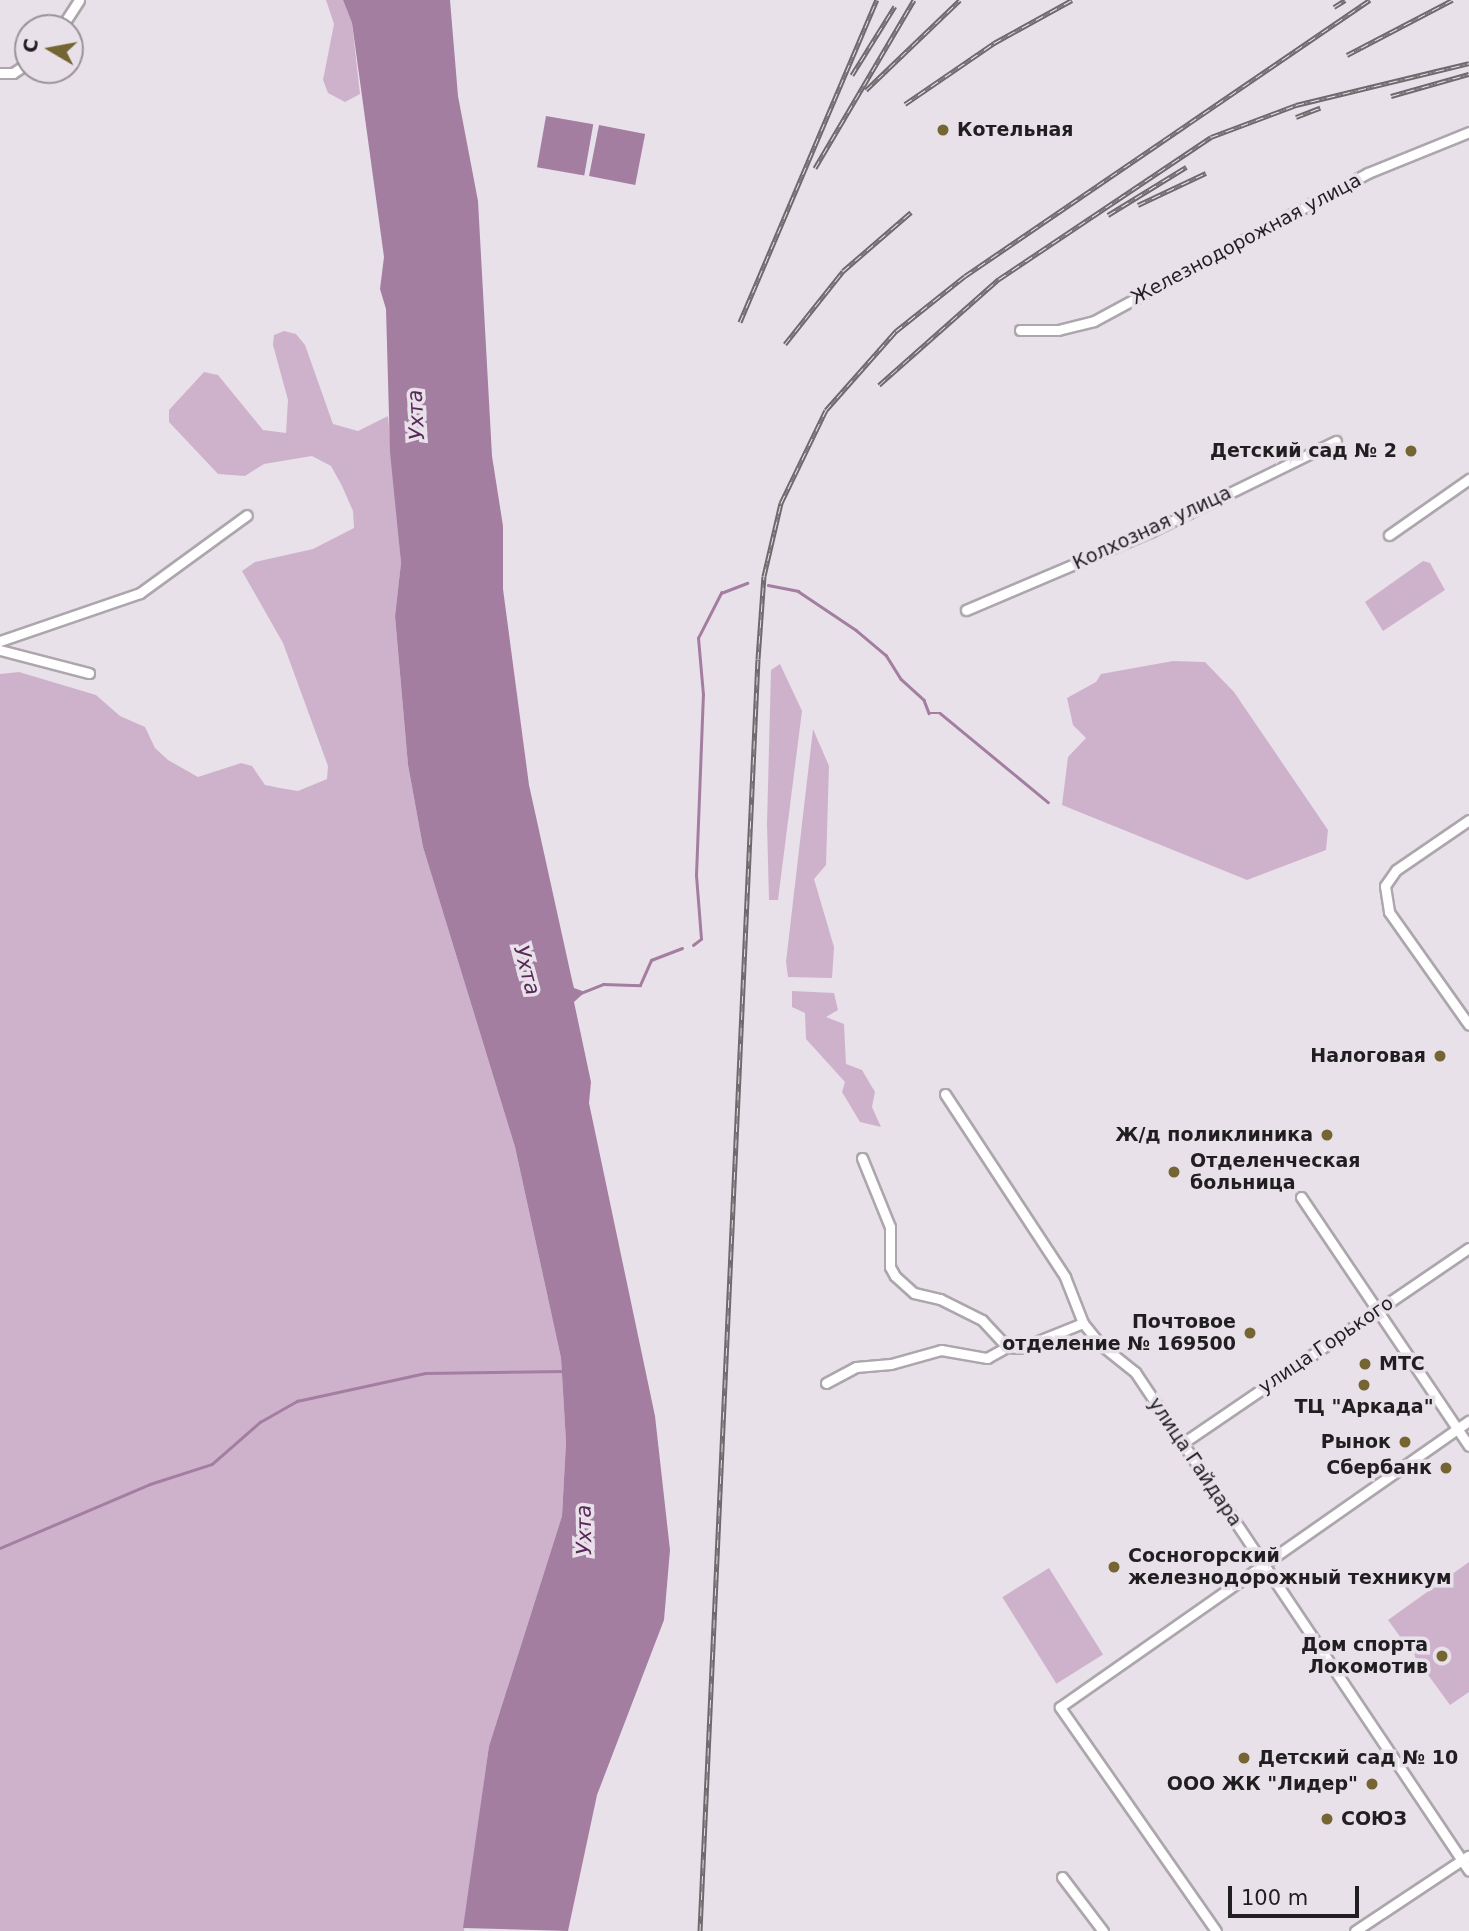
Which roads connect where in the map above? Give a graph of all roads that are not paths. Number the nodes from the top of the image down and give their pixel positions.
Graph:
1 (1469, 132) edge
2 (1020, 330) dead end
3 (1336, 441) dead end
4 (1469, 479) edge
5 (247, 516) dead end
6 (1389, 535) dead end
7 (966, 610) dead end
8 (0, 641) edge
9 (0, 650) edge
10 (89, 673) dead end
11 (1469, 820) edge
12 (1469, 1026) edge
13 (946, 1094) dead end
14 (862, 1158) dead end
15 (1301, 1197) dead end
16 (1469, 1248) edge
17 (1380, 1309) junction
18 (1083, 1323) junction
19 (1007, 1347) junction
20 (826, 1383) dead end
21 (1469, 1421) edge
22 (1457, 1429) junction
23 (1183, 1443) junction
24 (1469, 1446) edge
25 (1262, 1562) junction
26 (1466, 1857) edge
27 (1469, 1871) edge
28 (1062, 1877) dead end
29 (1103, 1931) edge
30 (1216, 1931) edge
31 (1355, 1931) edge

1 - 2 street, Железнодорожная улица
3 - 7 street, Колхозная улица
4 - 6 street
5 - 8 street
9 - 10 street
11 - 12 street
13 - 18 street, улица Гайдара
14 - 19 street
15 - 17 street
16 - 17 street, улица Горького
17 - 22 street
17 - 23 street, улица Горького
18 - 19 street
18 - 23 street, улица Гайдара
19 - 20 street
21 - 22 street
22 - 24 street
22 - 25 street
23 - 25 street, улица Гайдара
25 - 26 street, улица Гайдара
25 - 30 street
26 - 27 street, улица Гайдара
26 - 31 street
28 - 29 street

